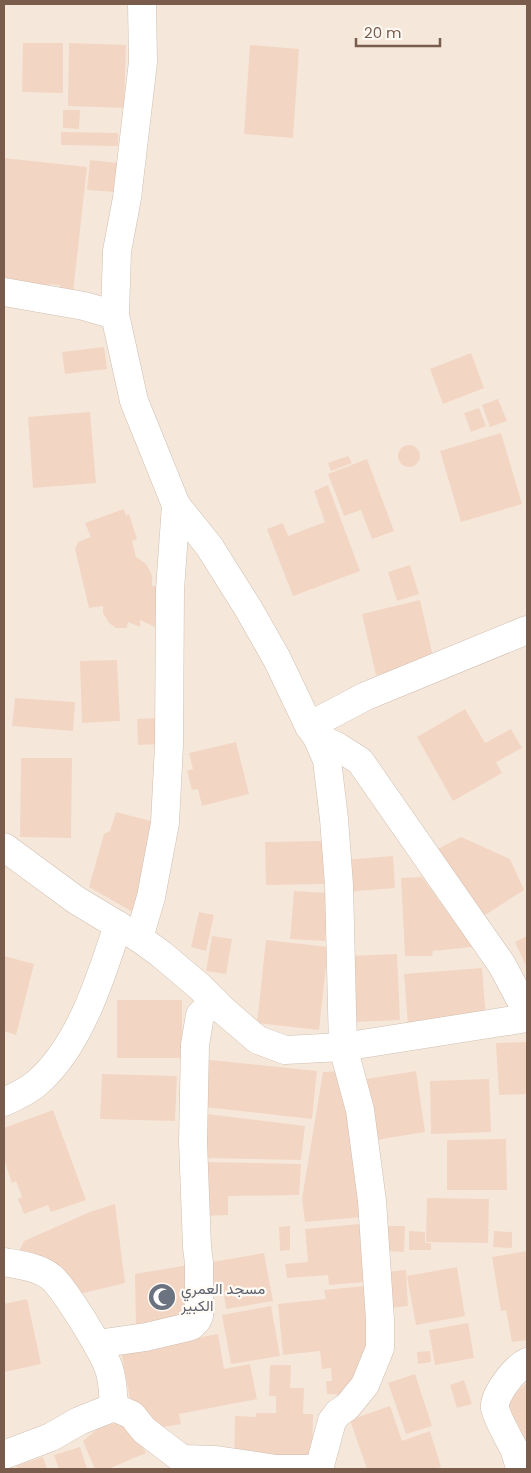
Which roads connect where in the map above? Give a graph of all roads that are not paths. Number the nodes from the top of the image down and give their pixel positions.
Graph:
1 (142, 4) edge
2 (4, 292) edge
3 (115, 314) junction
4 (176, 506) junction
5 (527, 630) edge
6 (313, 732) junction
7 (4, 848) edge
8 (128, 932) junction
9 (214, 1002) junction
10 (527, 1012) edge
11 (527, 1018) edge
12 (343, 1047) junction
13 (4, 1102) edge
14 (4, 1262) edge
15 (97, 1344) junction
16 (527, 1362) edge
17 (114, 1407) junction
18 (4, 1455) edge
19 (176, 1464) edge
20 (313, 1469) edge
21 (318, 1469) edge
22 (521, 1469) edge

1 - 3 street
2 - 3 street
3 - 4 street
4 - 6 street
4 - 8 street
5 - 6 street
6 - 10 street
6 - 12 street
7 - 8 street
8 - 9 street
8 - 13 street
9 - 12 street
9 - 15 street
11 - 12 street
12 - 21 street
14 - 15 street
15 - 17 street
16 - 22 street
17 - 18 street
17 - 19 street
19 - 20 street

